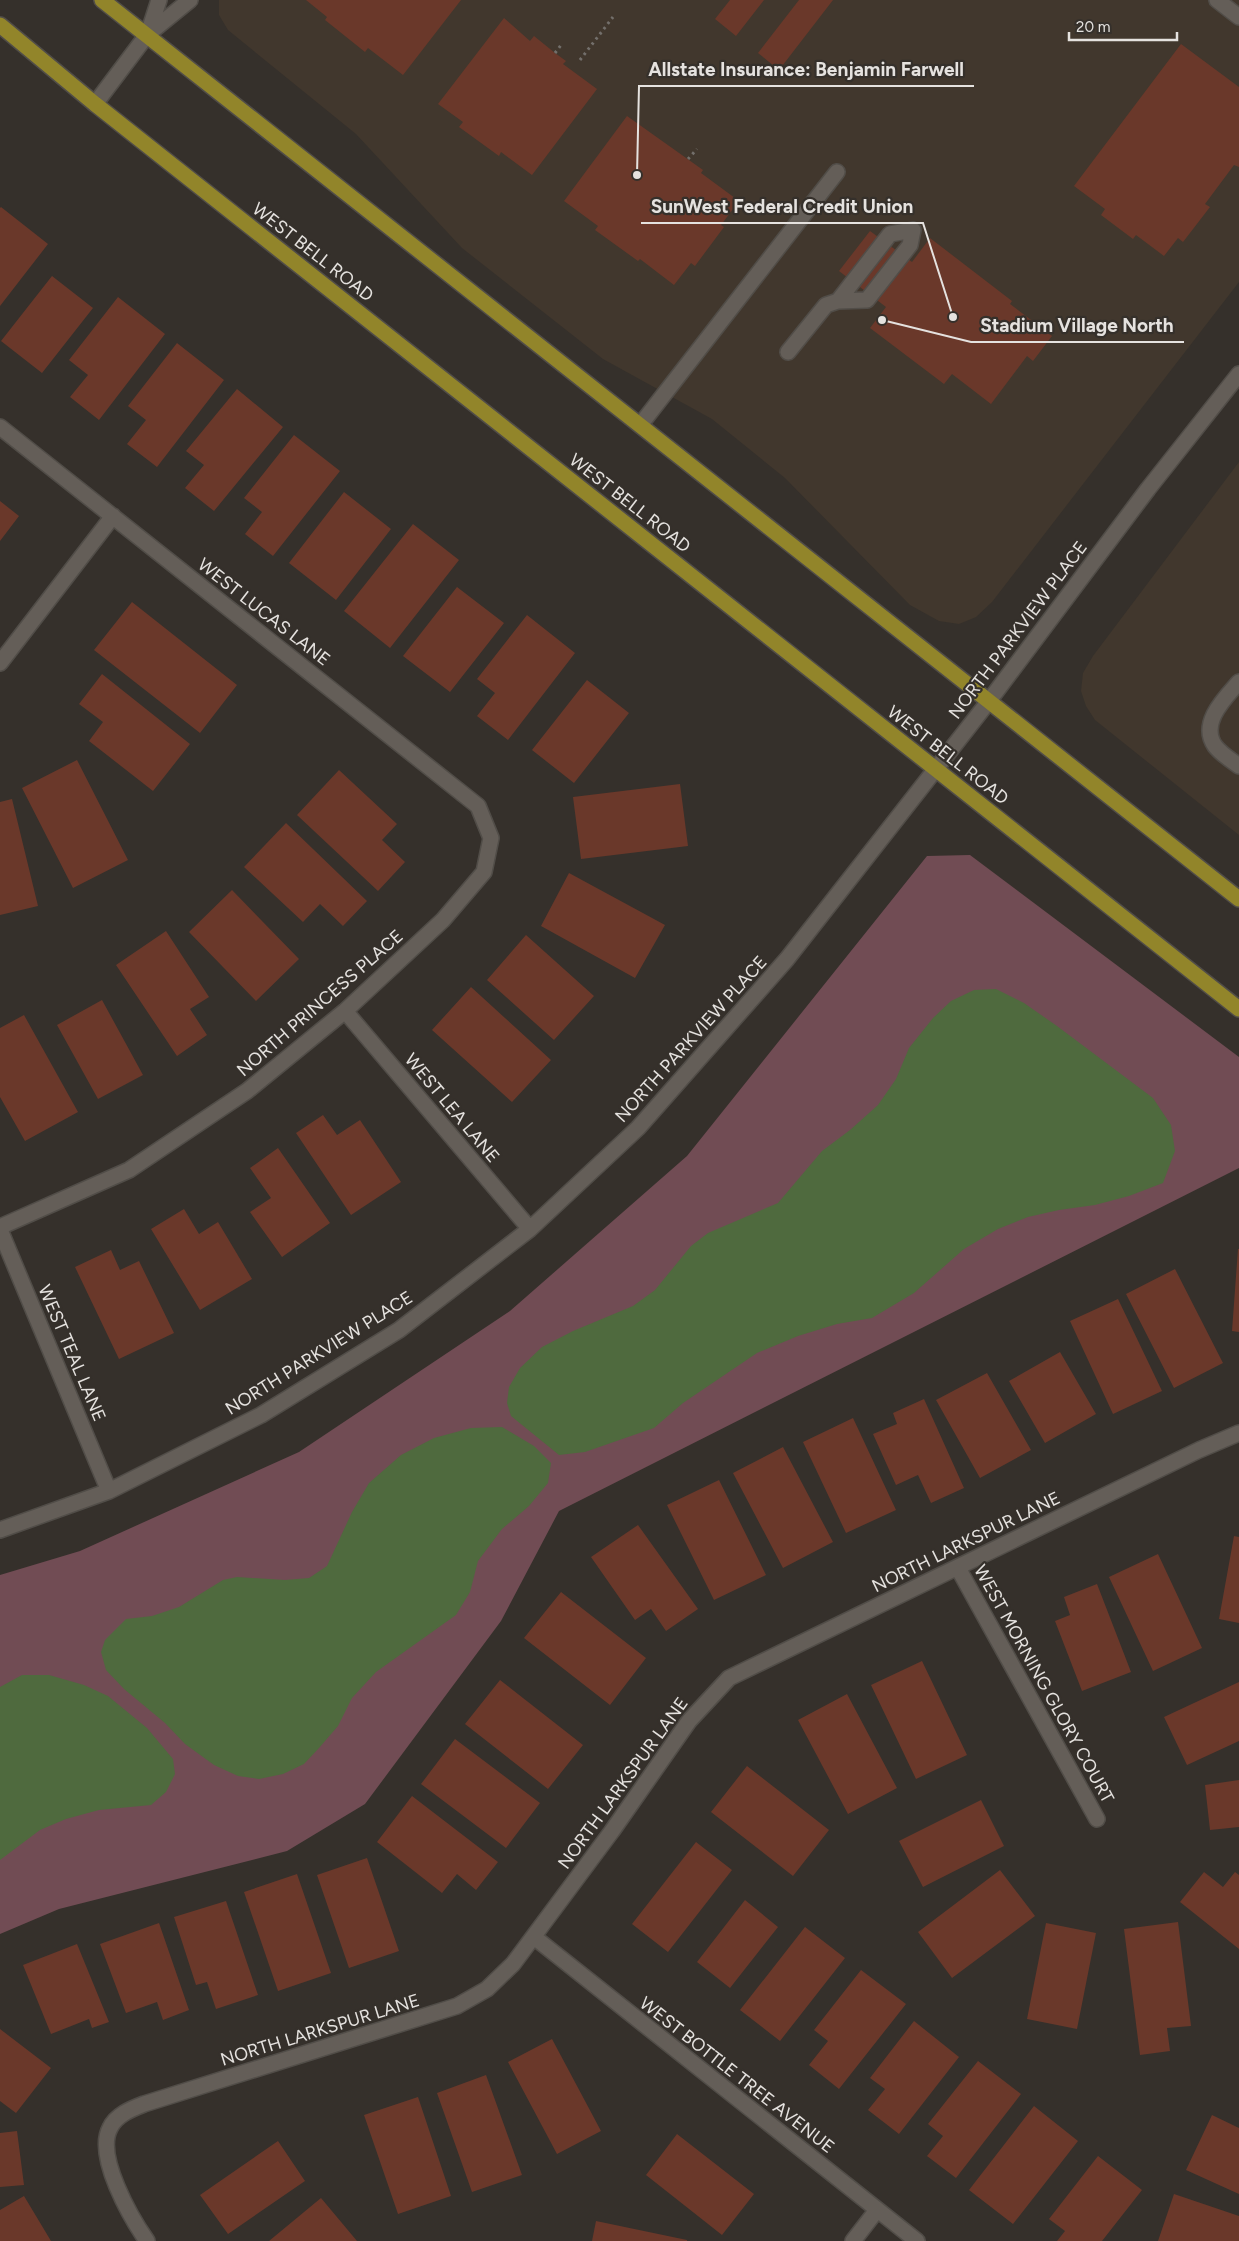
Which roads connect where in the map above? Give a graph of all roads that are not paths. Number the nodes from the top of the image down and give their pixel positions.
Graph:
1 (102, 0) edge
2 (159, 0) edge
3 (190, 0) edge
4 (1217, 0) edge
5 (1239, 18) edge
6 (0, 25) edge
7 (148, 35) junction
8 (95, 104) junction
9 (836, 172) dead end
10 (838, 301) junction
11 (788, 352) dead end
12 (1239, 374) edge
13 (641, 424) junction
14 (0, 427) edge
15 (113, 516) junction
16 (0, 663) edge
17 (1239, 682) edge
18 (989, 701) junction
19 (1239, 766) edge
20 (934, 769) junction
21 (491, 838) joint
22 (1239, 899) edge
23 (1239, 1008) edge
24 (345, 1011) junction
25 (0, 1228) edge
26 (530, 1229) junction
27 (1239, 1433) edge
28 (109, 1491) junction
29 (0, 1530) edge
30 (958, 1568) junction
31 (1097, 1819) dead end
32 (534, 1937) junction
33 (877, 2210) junction
34 (148, 2241) edge
35 (853, 2241) edge
36 (916, 2241) edge

1 - 7 main road
2 - 7 street
3 - 7 street
4 - 5 street
6 - 8 main road, WEST BELL ROAD
7 - 8 street
7 - 13 main road
8 - 20 main road, WEST BELL ROAD
9 - 13 street
10 - 10 street
10 - 11 street
12 - 18 street, NORTH PARKVIEW PLACE
13 - 18 main road
14 - 15 street, WEST LUCAS LANE
15 - 16 street
15 - 21 street, WEST LUCAS LANE
17 - 19 street
18 - 20 street, NORTH PARKVIEW PLACE
18 - 22 main road
20 - 23 main road, WEST BELL ROAD
20 - 26 street, NORTH PARKVIEW PLACE
21 - 24 street, NORTH PRINCESS PLACE
24 - 25 street, NORTH PRINCESS PLACE
24 - 26 street, WEST LEA LANE
25 - 28 street, WEST TEAL LANE
26 - 28 street, NORTH PARKVIEW PLACE
27 - 30 street, NORTH LARKSPUR LANE
28 - 29 street, NORTH PARKVIEW PLACE
30 - 31 street, WEST MORNING GLORY COURT
30 - 32 street, NORTH LARKSPUR LANE
32 - 33 street, WEST BOTTLE TREE AVENUE
32 - 34 street, NORTH LARKSPUR LANE
33 - 35 street
33 - 36 street, WEST BOTTLE TREE AVENUE

